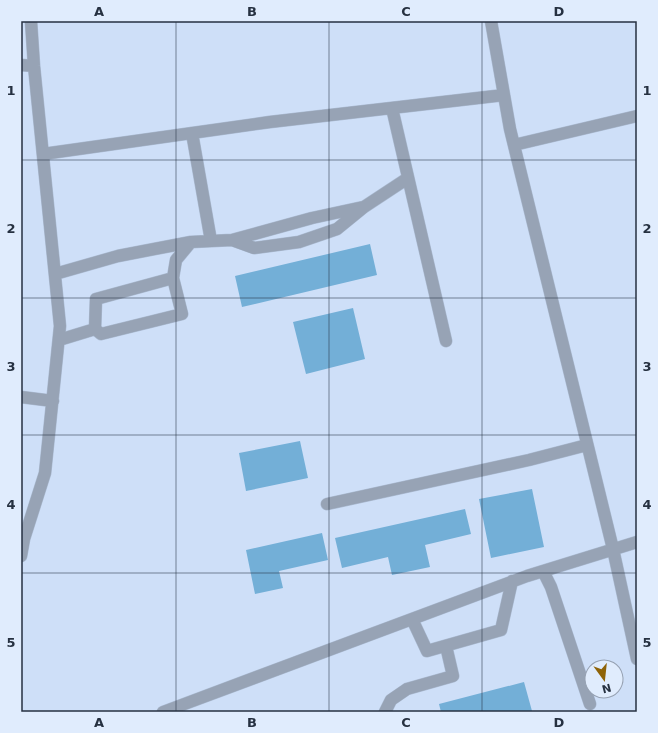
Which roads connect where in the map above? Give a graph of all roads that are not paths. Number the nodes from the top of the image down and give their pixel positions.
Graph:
1 (31, 21) edge
2 (490, 21) edge
3 (21, 64) edge
4 (34, 66) junction
5 (504, 95) junction
6 (392, 108) junction
7 (637, 116) edge
8 (192, 133) junction
9 (514, 145) junction
10 (43, 154) junction
11 (408, 178) junction
12 (364, 206) junction
13 (232, 240) junction
14 (211, 241) junction
15 (192, 242) junction
16 (55, 274) junction
17 (173, 278) junction
18 (95, 329) junction
19 (59, 340) junction
20 (446, 341) dead end
21 (21, 397) edge
22 (53, 401) junction
23 (587, 445) junction
24 (327, 504) dead end
25 (637, 542) edge
26 (613, 549) junction
27 (21, 556) edge
28 (543, 571) junction
29 (512, 581) junction
30 (412, 619) junction
31 (446, 646) junction
32 (637, 659) edge
33 (590, 704) dead end
34 (163, 712) edge
35 (385, 712) edge

1 - 4 street
2 - 5 street
3 - 4 street
4 - 10 street
5 - 6 street
5 - 9 street
6 - 8 street
6 - 11 street
7 - 9 street
8 - 10 street
8 - 14 street
9 - 23 street
10 - 16 street
11 - 12 street
11 - 20 street
12 - 13 street
12 - 13 street
13 - 14 street
14 - 15 street
15 - 16 street
15 - 17 street
16 - 19 street
17 - 18 street
17 - 18 street
18 - 19 street
19 - 22 street
21 - 22 street
22 - 27 street
23 - 24 street
23 - 26 street
25 - 26 street
26 - 28 street
26 - 32 street
28 - 29 street
28 - 33 street
29 - 30 street
29 - 31 street
30 - 31 street
30 - 34 street
31 - 35 street

